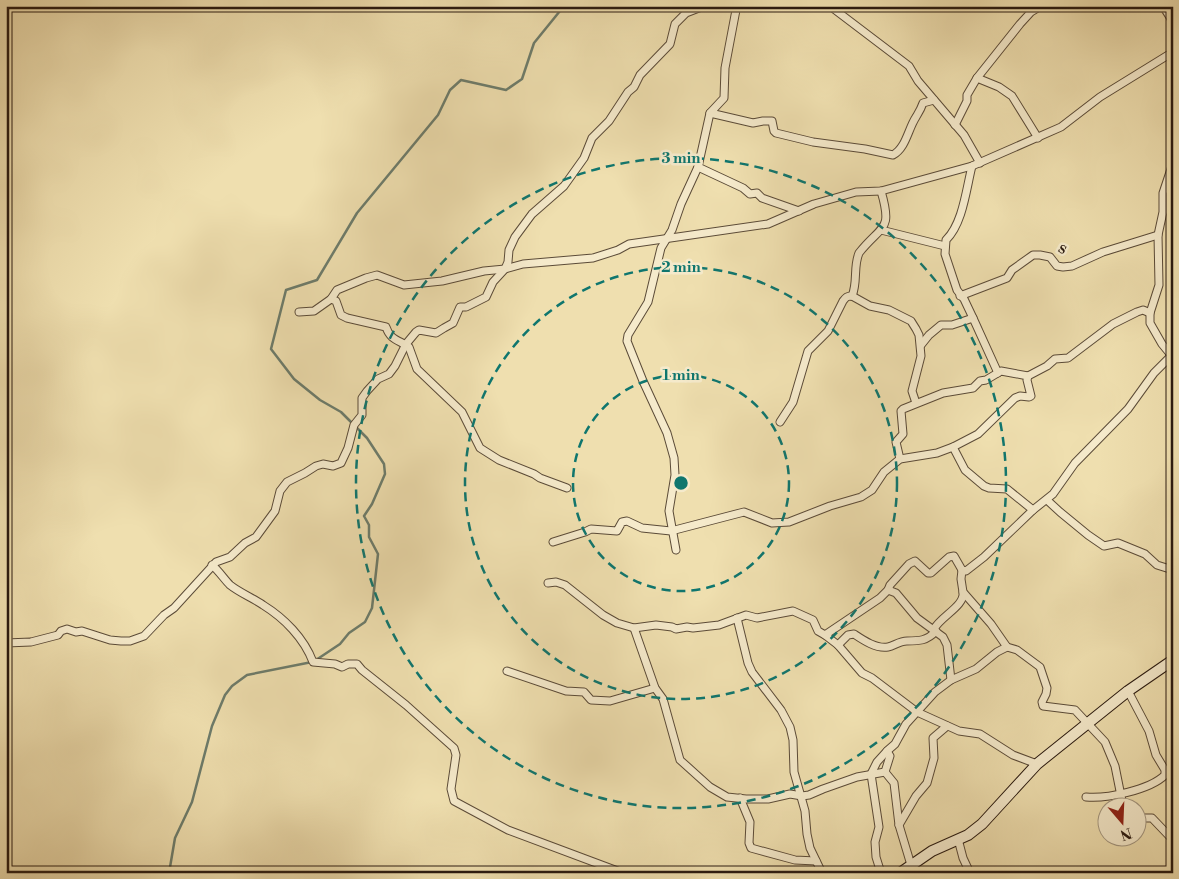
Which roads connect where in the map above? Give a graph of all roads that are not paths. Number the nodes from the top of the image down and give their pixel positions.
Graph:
1 (704, 6) edge
2 (830, 6) edge
3 (1041, 6) edge
4 (1163, 6) edge
5 (736, 10) dead end
6 (1173, 22) edge
7 (1173, 52) edge
8 (977, 78) junction
9 (934, 100) junction
10 (710, 113) junction
11 (956, 125) junction
12 (1038, 138) junction
13 (980, 163) junction
14 (1173, 163) edge
15 (972, 166) junction
16 (698, 167) junction
17 (881, 191) junction
18 (798, 211) junction
19 (881, 230) junction
20 (1158, 235) junction
21 (666, 239) junction
22 (945, 246) junction
23 (505, 269) junction
24 (852, 296) junction
25 (960, 296) junction
26 (331, 299) junction
27 (299, 312) dead end
28 (1150, 313) junction
29 (973, 318) junction
30 (406, 344) junction
31 (921, 345) junction
32 (1172, 355) edge
33 (998, 373) junction
34 (1028, 376) junction
35 (916, 403) junction
36 (780, 422) dead end
37 (953, 447) junction
38 (900, 459) junction
39 (567, 488) dead end
40 (1047, 500) junction
41 (1033, 510) junction
42 (671, 531) junction
43 (553, 542) dead end
44 (676, 550) dead end
45 (212, 565) junction
46 (962, 570) junction
47 (1173, 570) edge
48 (548, 583) dead end
49 (888, 590) junction
50 (963, 592) junction
51 (737, 618) junction
52 (634, 628) junction
53 (935, 630) junction
54 (825, 635) junction
55 (6, 643) edge
56 (838, 645) junction
57 (1007, 647) junction
58 (1173, 660) edge
59 (507, 671) dead end
60 (951, 680) junction
61 (655, 688) junction
62 (1128, 691) junction
63 (917, 712) junction
64 (1088, 722) junction
65 (947, 726) junction
66 (887, 751) junction
67 (1036, 764) junction
68 (885, 772) junction
69 (870, 774) junction
70 (1120, 793) junction
71 (802, 796) junction
72 (1121, 796) edge
73 (1086, 797) dead end
74 (740, 798) junction
75 (1146, 818) edge
76 (899, 825) junction
77 (958, 839) junction
78 (1173, 840) edge
79 (816, 861) junction
80 (911, 865) junction
81 (623, 873) edge
82 (822, 873) edge
83 (881, 873) edge
84 (900, 873) edge
85 (970, 873) edge

1 - 23 street
2 - 9 street
3 - 8 street
4 - 6 street
5 - 10 street
7 - 12 street
8 - 11 street
8 - 12 street
9 - 10 street
9 - 11 street
10 - 16 street
11 - 13 street
12 - 13 street
13 - 15 street
14 - 20 street
15 - 17 street
15 - 22 street
16 - 18 street
16 - 21 street
17 - 18 street
17 - 19 street
18 - 21 street
19 - 22 street
19 - 24 street
20 - 25 street, s
20 - 28 street
21 - 23 street
21 - 42 street
22 - 25 street
23 - 26 street
23 - 30 street
24 - 31 street
24 - 36 street
25 - 29 street
26 - 27 street
26 - 30 street
28 - 32 street
28 - 34 street
29 - 31 street
29 - 33 street
30 - 39 street
30 - 45 street
31 - 35 street
32 - 40 street
33 - 34 street
33 - 35 street
34 - 37 street
35 - 38 street
37 - 38 street
37 - 41 street
38 - 42 street
40 - 41 street
40 - 47 street
41 - 46 street
42 - 43 street
42 - 44 street
45 - 55 street
45 - 81 street
46 - 49 street
46 - 50 street
48 - 52 street
49 - 53 street
49 - 54 street
50 - 53 street
50 - 57 street
51 - 52 street
51 - 54 street
51 - 71 street
52 - 61 street
53 - 56 street
53 - 60 street
54 - 56 street
56 - 63 street
57 - 60 street
57 - 64 street
58 - 62 street
59 - 61 street
60 - 63 street
61 - 74 street
62 - 64 street
62 - 70 street
63 - 65 street
63 - 66 street
64 - 67 street
64 - 70 street
65 - 67 street
65 - 76 street
66 - 68 street
66 - 69 street
67 - 77 street
68 - 69 street
68 - 76 street
69 - 71 street
69 - 83 street
70 - 72 street
70 - 73 street
71 - 74 street
71 - 79 street
74 - 79 street
75 - 78 street
76 - 80 street
77 - 80 street
77 - 85 street
79 - 82 street
80 - 84 street

